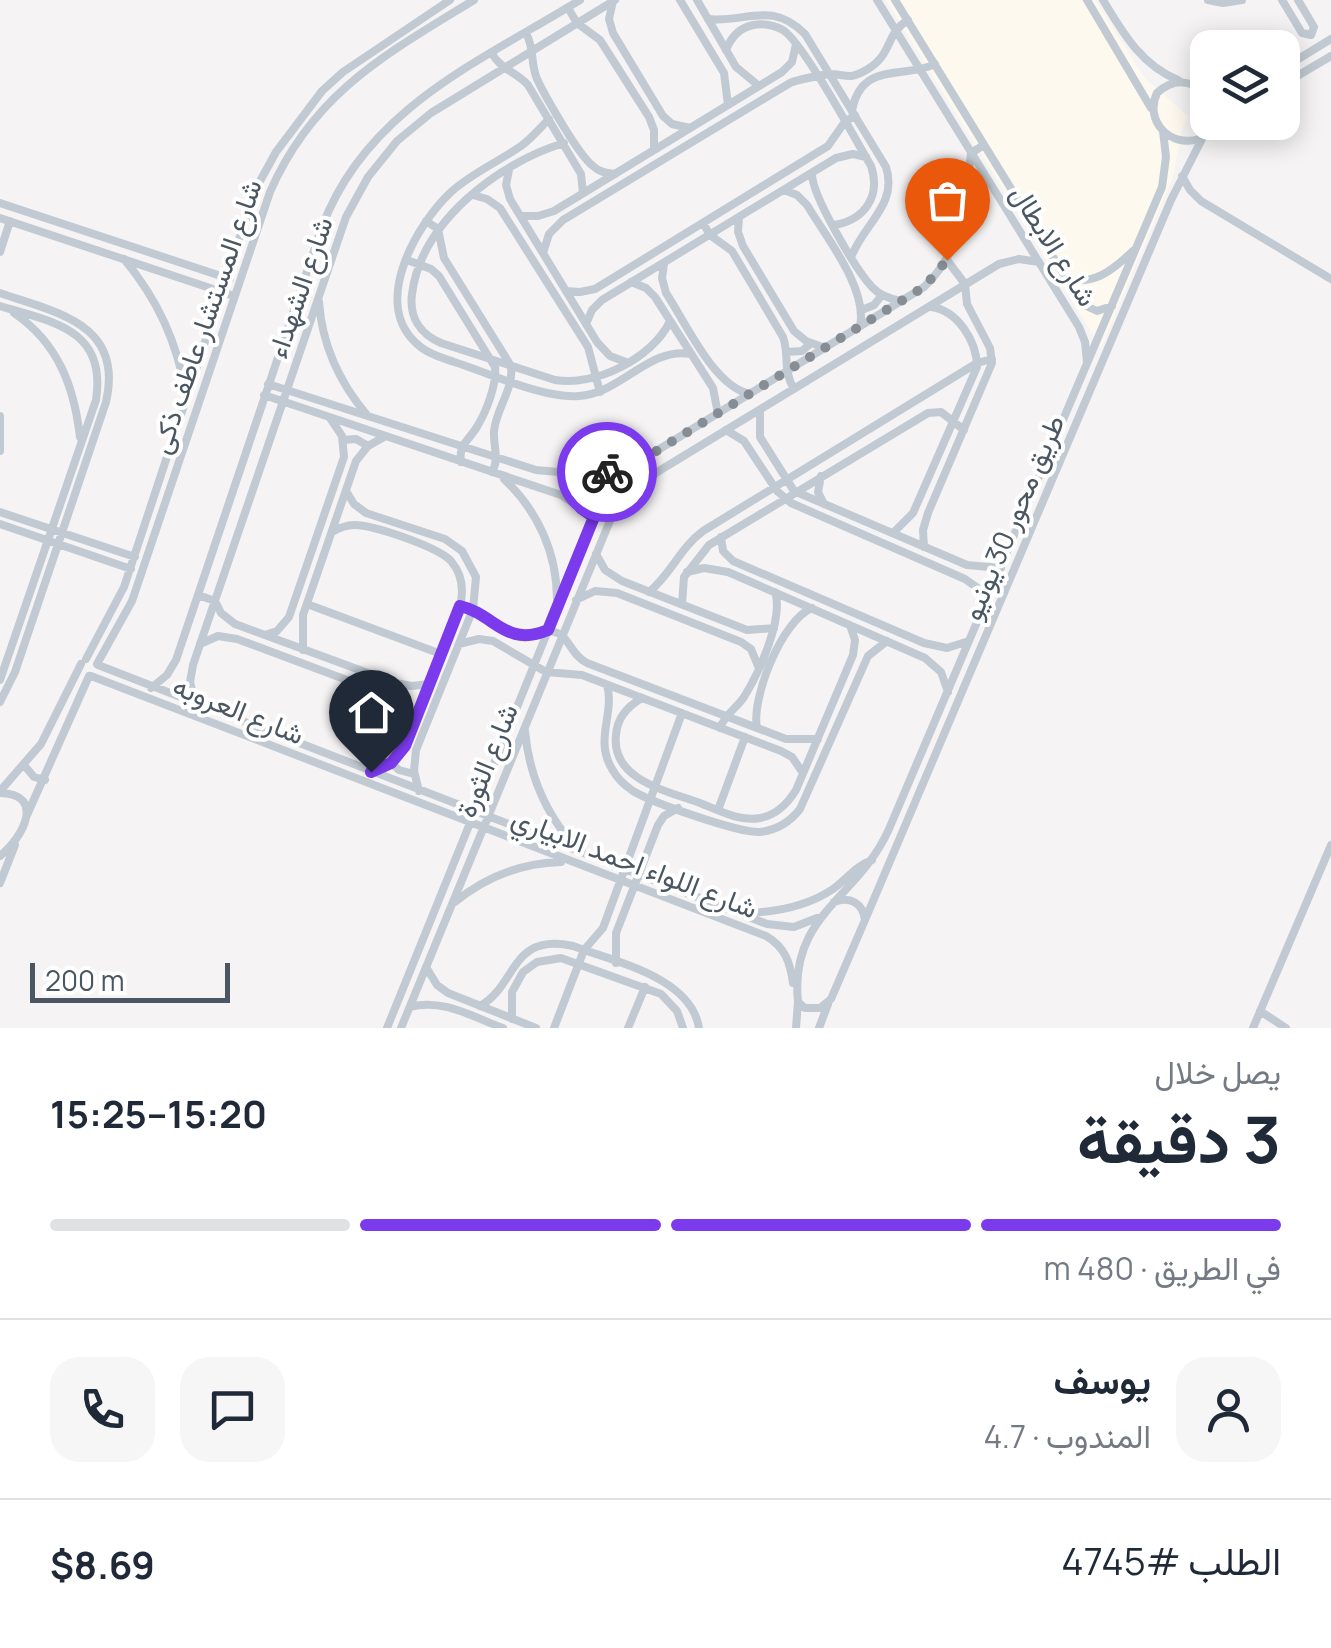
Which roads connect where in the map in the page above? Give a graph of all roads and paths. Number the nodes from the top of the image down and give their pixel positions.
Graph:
1 (450, 0) edge
2 (474, 0) edge
3 (580, 0) edge
4 (613, 0) edge
5 (680, 0) edge
6 (696, 0) edge
7 (877, 0) edge
8 (896, 0) edge
9 (1087, 0) edge
10 (1103, 0) edge
11 (1208, 0) edge
12 (1242, 0) edge
13 (1282, 0) edge
14 (1298, 0) edge
15 (568, 8) junction
16 (741, 15) junction
17 (708, 19) junction
18 (908, 20) junction
19 (576, 23) junction
20 (745, 27) junction
21 (894, 28) junction
22 (526, 33) junction
23 (1331, 39) edge
24 (796, 44) junction
25 (534, 49) junction
26 (726, 50) junction
27 (492, 54) junction
28 (1331, 56) edge
29 (1300, 57) edge
30 (792, 62) junction
31 (935, 64) junction
32 (502, 69) junction
33 (921, 71) junction
34 (830, 74) junction
35 (1300, 74) edge
36 (804, 79) junction
37 (818, 79) junction
38 (1182, 81) junction
39 (1190, 84) edge
40 (759, 86) junction
41 (728, 105) junction
42 (1153, 112) junction
43 (853, 113) junction
44 (548, 120) junction
45 (844, 123) junction
46 (690, 128) junction
47 (540, 129) junction
48 (1163, 132) junction
49 (1193, 140) edge
50 (1202, 140) edge
51 (564, 143) junction
52 (832, 143) junction
53 (984, 145) junction
54 (551, 147) junction
55 (654, 150) junction
56 (971, 153) junction
57 (840, 156) junction
58 (866, 157) junction
59 (592, 166) junction
60 (509, 170) junction
61 (812, 173) junction
62 (581, 174) junction
63 (615, 174) junction
64 (1182, 176) junction
65 (813, 186) junction
66 (506, 190) junction
67 (784, 190) junction
68 (584, 193) junction
69 (473, 195) junction
70 (796, 195) junction
71 (1171, 200) junction
72 (492, 201) junction
73 (1202, 201) junction
74 (0, 203) edge
75 (733, 204) junction
76 (861, 214) junction
77 (520, 216) junction
78 (540, 216) junction
79 (740, 217) junction
80 (0, 218) edge
81 (10, 221) junction
82 (426, 221) junction
83 (703, 223) junction
84 (871, 223) junction
85 (834, 225) junction
86 (438, 230) junction
87 (552, 231) junction
88 (738, 232) junction
89 (710, 235) junction
90 (725, 244) junction
91 (1139, 244) junction
92 (237, 246) junction
93 (250, 250) junction
94 (0, 252) edge
95 (442, 252) junction
96 (543, 252) junction
97 (852, 255) junction
98 (124, 260) junction
99 (407, 260) junction
100 (947, 260) junction
101 (1039, 262) junction
102 (664, 263) junction
103 (420, 264) junction
104 (194, 267) junction
105 (430, 269) junction
106 (1064, 276) junction
107 (226, 278) junction
108 (662, 278) junction
109 (1331, 279) edge
110 (190, 281) junction
111 (239, 282) junction
112 (631, 282) junction
113 (1052, 283) junction
114 (965, 284) junction
115 (648, 290) junction
116 (222, 291) junction
117 (566, 291) junction
118 (590, 291) junction
119 (0, 293) edge
120 (882, 295) junction
121 (234, 296) junction
122 (318, 298) junction
123 (901, 302) junction
124 (598, 303) junction
125 (968, 304) junction
126 (3, 306) edge
127 (1112, 306) junction
128 (926, 308) junction
129 (215, 310) junction
130 (862, 310) junction
131 (952, 314) junction
132 (228, 316) junction
133 (670, 321) junction
134 (586, 324) junction
135 (860, 326) junction
136 (476, 335) junction
137 (95, 336) junction
138 (86, 342) junction
139 (810, 344) junction
140 (457, 348) junction
141 (825, 348) junction
142 (642, 352) junction
143 (787, 352) junction
144 (690, 354) junction
145 (610, 356) junction
146 (491, 360) junction
147 (992, 360) junction
148 (626, 362) junction
149 (977, 363) junction
150 (650, 364) junction
151 (1087, 365) junction
152 (511, 366) junction
153 (594, 366) junction
154 (784, 373) junction
155 (496, 376) junction
156 (596, 378) junction
157 (511, 380) junction
158 (268, 384) junction
159 (731, 387) junction
160 (794, 388) junction
161 (287, 390) junction
162 (600, 392) junction
163 (929, 393) junction
164 (716, 394) junction
165 (750, 394) junction
166 (264, 395) junction
167 (187, 396) junction
168 (283, 401) junction
169 (760, 410) junction
170 (934, 411) junction
171 (718, 414) junction
172 (367, 415) junction
173 (0, 416) edge
174 (330, 418) junction
175 (953, 423) junction
176 (726, 430) junction
177 (964, 430) junction
178 (385, 437) junction
179 (343, 440) junction
180 (80, 442) junction
181 (368, 446) junction
182 (462, 446) junction
183 (0, 451) edge
184 (497, 457) junction
185 (461, 462) junction
186 (496, 474) junction
187 (594, 475) junction
188 (822, 475) junction
189 (786, 480) junction
190 (775, 487) junction
191 (346, 491) junction
192 (794, 491) junction
193 (783, 498) junction
194 (824, 504) junction
195 (358, 508) junction
196 (581, 508) junction
197 (616, 508) junction
198 (0, 512) edge
199 (594, 517) junction
200 (909, 520) junction
201 (0, 524) edge
202 (353, 525) junction
203 (924, 527) junction
204 (50, 529) junction
205 (62, 532) junction
206 (332, 532) junction
207 (892, 533) junction
208 (721, 537) junction
209 (47, 540) junction
210 (58, 544) junction
211 (886, 544) junction
212 (924, 547) junction
213 (595, 552) junction
214 (725, 555) junction
215 (134, 556) junction
216 (980, 568) junction
217 (1001, 568) junction
218 (131, 569) junction
219 (605, 570) junction
220 (722, 570) junction
221 (687, 572) junction
222 (671, 585) junction
223 (975, 585) junction
224 (602, 590) junction
225 (650, 592) junction
226 (774, 592) junction
227 (198, 595) junction
228 (576, 600) junction
229 (215, 601) junction
230 (308, 604) junction
231 (682, 604) junction
232 (460, 606) junction
233 (558, 606) junction
234 (985, 606) junction
235 (812, 608) junction
236 (473, 609) junction
237 (778, 610) junction
238 (797, 616) junction
239 (230, 621) junction
240 (850, 625) junction
241 (282, 627) junction
242 (774, 628) junction
243 (548, 630) junction
244 (301, 632) junction
245 (758, 632) junction
246 (561, 635) junction
247 (224, 636) junction
248 (265, 636) junction
249 (887, 641) junction
250 (969, 641) junction
251 (200, 644) junction
252 (459, 644) junction
253 (855, 645) junction
254 (874, 648) junction
255 (947, 648) junction
256 (751, 649) junction
257 (303, 650) junction
258 (572, 653) junction
259 (441, 654) junction
260 (83, 662) junction
261 (97, 664) junction
262 (758, 666) junction
263 (937, 666) junction
264 (532, 667) junction
265 (111, 672) junction
266 (546, 672) junction
267 (566, 674) junction
268 (167, 675) junction
269 (90, 676) junction
270 (0, 680) edge
271 (107, 682) junction
272 (190, 682) junction
273 (429, 684) junction
274 (607, 685) junction
275 (412, 686) junction
276 (152, 688) junction
277 (948, 692) junction
278 (642, 698) junction
279 (0, 702) edge
280 (739, 703) junction
281 (196, 705) junction
282 (405, 706) junction
283 (756, 707) junction
284 (682, 713) junction
285 (725, 716) junction
286 (414, 722) junction
287 (524, 726) junction
288 (720, 728) junction
289 (757, 728) junction
290 (746, 737) junction
291 (817, 739) junction
292 (802, 740) junction
293 (830, 744) junction
294 (308, 748) junction
295 (792, 757) junction
296 (304, 760) junction
297 (391, 763) junction
298 (24, 765) junction
299 (371, 772) junction
300 (414, 774) junction
301 (801, 777) junction
302 (45, 780) junction
303 (653, 786) junction
304 (812, 787) junction
305 (419, 790) junction
306 (0, 792) edge
307 (649, 798) junction
308 (702, 804) junction
309 (678, 808) junction
310 (718, 810) junction
311 (474, 812) junction
312 (27, 815) junction
313 (698, 815) junction
314 (487, 816) junction
315 (469, 824) junction
316 (482, 829) junction
317 (18, 838) junction
318 (1331, 845) edge
319 (580, 852) junction
320 (0, 856) edge
321 (872, 860) junction
322 (569, 862) junction
323 (625, 870) junction
324 (638, 875) junction
325 (0, 882) edge
326 (620, 882) junction
327 (634, 887) junction
328 (834, 902) junction
329 (452, 905) junction
330 (739, 914) junction
331 (820, 916) junction
332 (864, 920) junction
333 (584, 950) junction
334 (580, 963) junction
335 (616, 963) junction
336 (426, 967) junction
337 (658, 980) junction
338 (649, 989) junction
339 (797, 991) junction
340 (830, 999) junction
341 (798, 1002) junction
342 (480, 1006) junction
343 (410, 1007) junction
344 (1260, 1011) junction
345 (512, 1018) junction
346 (533, 1027) edge
347 (388, 1028) edge
348 (401, 1028) edge
349 (503, 1028) edge
350 (554, 1028) edge
351 (628, 1028) edge
352 (683, 1028) edge
353 (699, 1028) edge
354 (796, 1028) edge
355 (818, 1028) edge
356 (1254, 1028) edge
357 (1286, 1028) edge

1 - 92 street, شارع المستشار عاطف ذكى
2 - 93 street, شارع المستشار عاطف ذكى
3 - 15 street, شارع الشهداء
4 - 19 street, شارع الشهداء
4 - 46 street
5 - 41 street
6 - 17 street
7 - 21 street, شارع الابطال
8 - 18 street, شارع الابطال
9 - 42 street
10 - 38 street
11 - 12 street
13 - 14 street
15 - 19 street
15 - 22 street, شارع الشهداء
16 - 17 street
16 - 20 street
16 - 34 street
17 - 26 street
18 - 21 street
18 - 31 street, شارع الابطال
19 - 25 street, شارع الشهداء
19 - 55 street
20 - 24 street
20 - 26 street
21 - 33 street, شارع الابطال
21 - 34 street
22 - 25 street
22 - 27 street, شارع الشهداء
23 - 29 street
24 - 30 street
24 - 37 street
25 - 32 street, شارع الشهداء
25 - 59 street
26 - 40 street
27 - 32 street
27 - 158 street, شارع الشهداء
28 - 35 street
30 - 36 street
30 - 40 street
31 - 33 street
31 - 53 street, شارع الابطال
32 - 44 street
32 - 122 street, شارع الشهداء
33 - 43 street
33 - 56 street, شارع الابطال
34 - 37 street
34 - 43 street
36 - 37 street
36 - 87 street
37 - 45 street
38 - 39 street
38 - 42 street
40 - 41 street
41 - 46 street
42 - 48 street
43 - 45 street
43 - 84 street
44 - 47 street
44 - 51 street
45 - 52 street
45 - 58 street
46 - 55 street
47 - 54 street
47 - 82 street
48 - 49 street
48 - 91 street, طريق محور 30 يونيو
50 - 64 street, طريق محور 30 يونيو
51 - 54 street
51 - 62 street
52 - 57 street
52 - 75 street
53 - 56 street
53 - 106 street, شارع الابطال
54 - 60 street
55 - 63 street
56 - 100 street
56 - 101 street, شارع الابطال
57 - 58 street
57 - 61 street
58 - 76 street
59 - 62 street
59 - 63 street
60 - 66 street
60 - 69 street
61 - 65 street
61 - 67 street
62 - 68 street
63 - 68 street
64 - 71 street, طريق محور 30 يونيو
64 - 73 street
65 - 70 street
65 - 85 street
66 - 72 street
66 - 77 street
67 - 70 street
67 - 79 street
68 - 78 street
69 - 72 street
69 - 86 street
70 - 130 street
71 - 73 street
71 - 332 street, طريق محور 30 يونيو
72 - 153 street
73 - 109 street
74 - 104 street
75 - 79 street
75 - 83 street
76 - 84 street
76 - 85 street
77 - 78 street
77 - 96 street
78 - 87 street
79 - 88 street
79 - 89 street
80 - 81 street
81 - 94 street
81 - 98 street
82 - 86 street
82 - 99 street
83 - 89 street
83 - 118 street
84 - 97 street
85 - 97 street
86 - 95 street
86 - 103 street
87 - 96 street
88 - 90 street
88 - 139 street
89 - 90 street
89 - 102 street
90 - 143 street
91 - 106 street
91 - 127 street, طريق محور 30 يونيو
92 - 93 street
92 - 107 street, شارع المستشار عاطف ذكى
93 - 111 street, شارع المستشار عاطف ذكى
95 - 105 street
95 - 152 street
96 - 117 street
97 - 120 street
98 - 110 street
98 - 167 street
99 - 103 street
99 - 155 street
100 - 114 street
100 - 123 street
101 - 113 street, شارع الابطال
101 - 114 street, شارع الثورة
102 - 108 street
102 - 112 street
103 - 105 street
103 - 140 street
104 - 107 street
104 - 110 street
105 - 136 street
106 - 113 street
106 - 127 street, شارع الابطال
107 - 111 street
107 - 116 street, شارع المستشار عاطف ذكى
108 - 115 street
108 - 159 street
110 - 116 street
111 - 121 street, شارع المستشار عاطف ذكى
112 - 115 street
112 - 124 street
113 - 151 street, شارع الابطال
114 - 125 street
114 - 128 street, شارع الثورة
115 - 133 street
116 - 121 street
116 - 129 street, شارع المستشار عاطف ذكى
117 - 118 street
117 - 134 street
118 - 124 street
119 - 137 street
120 - 123 street
120 - 130 street
121 - 132 street, شارع المستشار عاطف ذكى
122 - 161 street, شارع الشهداء
122 - 172 street
123 - 135 street
124 - 134 street
125 - 131 street
125 - 147 street
126 - 138 street
126 - 180 street
127 - 151 street, طريق محور 30 يونيو
128 - 131 street
128 - 160 street, شارع الثورة
129 - 132 street
129 - 167 street, شارع المستشار عاطف ذكى
130 - 135 street
131 - 149 street
132 - 261 street, شارع المستشار عاطف ذكى
133 - 142 street
133 - 144 street
134 - 145 street
135 - 141 street
136 - 140 street
136 - 146 street
137 - 138 street
137 - 205 street
138 - 180 street
139 - 141 street
139 - 143 street
140 - 146 street
141 - 154 street
142 - 148 street
142 - 150 street
143 - 154 street
144 - 150 street
144 - 164 street
145 - 148 street
145 - 153 street
146 - 152 street
146 - 155 street
147 - 149 street
147 - 177 street
148 - 156 street
149 - 163 street
149 - 175 street
150 - 162 street
151 - 217 street, طريق محور 30 يونيو
152 - 156 street
152 - 157 street
153 - 156 street
154 - 160 street
154 - 165 street
155 - 157 street
155 - 182 street
156 - 162 street
157 - 162 street
157 - 184 street
158 - 161 street
158 - 166 street, شارع الشهداء
159 - 164 street
159 - 165 street
160 - 169 street, شارع الثورة
161 - 168 street, شارع الشهداء
161 - 172 street
163 - 170 street
163 - 189 street
164 - 171 street
165 - 171 street
166 - 168 street
166 - 227 street, شارع الشهداء
167 - 215 street, شارع المستشار عاطف ذكى
168 - 174 street
168 - 229 street, شارع الشهداء
169 - 176 street, شارع الثورة
169 - 189 street
170 - 175 street
170 - 188 street
171 - 187 street
172 - 182 street
173 - 183 street
174 - 178 street
174 - 179 street
175 - 177 street
175 - 200 street
176 - 190 street
176 - 197 street, شارع الثورة
177 - 203 street
178 - 181 street
178 - 185 street
179 - 181 street
179 - 241 street
180 - 204 street
181 - 191 street
182 - 184 street
182 - 185 street
184 - 186 street
184 - 187 street
185 - 186 street
186 - 196 street
186 - 233 street
187 - 196 street
187 - 197 street
188 - 192 street
188 - 194 street
189 - 190 street
189 - 192 street
190 - 193 street
190 - 222 street
191 - 195 street
191 - 206 street
192 - 193 street
192 - 194 street
193 - 208 street
193 - 211 street
194 - 207 street
195 - 202 street
195 - 236 street
196 - 199 street
197 - 199 street
197 - 213 street, شارع الثورة
198 - 204 street
199 - 233 street, شارع الثورة
200 - 203 street
200 - 207 street
201 - 209 street
202 - 206 street
202 - 232 street
203 - 212 street
204 - 205 street
204 - 209 street
205 - 210 street
205 - 215 street
206 - 230 street
207 - 211 street
207 - 212 street
208 - 214 street
208 - 221 street
209 - 210 street
209 - 270 street
210 - 218 street
210 - 279 street
211 - 223 street
212 - 216 street
213 - 219 street
213 - 228 street, شارع الثورة
214 - 220 street
214 - 255 street
215 - 218 street, شارع المستشار عاطف ذكى
216 - 217 street
216 - 223 street
217 - 234 street, طريق محور 30 يونيو
218 - 260 street, شارع المستشار عاطف ذكى
219 - 224 street
219 - 225 street
220 - 221 street
220 - 226 street
221 - 222 street
222 - 225 street
222 - 231 street
223 - 234 street
224 - 228 street
224 - 256 street
225 - 231 street
226 - 235 street
226 - 237 street
227 - 229 street
227 - 268 street, شارع الشهداء
228 - 246 street, شارع الثورة
229 - 239 street
229 - 251 street, شارع الشهداء
230 - 244 street
230 - 259 street
231 - 245 street
232 - 236 street
232 - 259 street
233 - 243 street, شارع الثورة
234 - 250 street, طريق محور 30 يونيو
235 - 238 street
235 - 240 street
236 - 243 street
236 - 252 street
237 - 238 street
237 - 242 street
238 - 283 street
239 - 247 street
239 - 248 street
240 - 249 street
240 - 253 street
241 - 244 street
241 - 248 street
242 - 245 street
242 - 262 street
243 - 246 street
243 - 264 street, شارع الثورة
244 - 257 street
245 - 256 street
246 - 258 street
246 - 266 street, شارع الثورة
247 - 251 street
247 - 282 street
248 - 257 street
249 - 254 street
249 - 263 street
250 - 255 street
250 - 277 street, طريق محور 30 يونيو
251 - 272 street, شارع الشهداء
252 - 264 street
252 - 300 street
253 - 254 street
253 - 291 street
254 - 293 street
255 - 263 street
256 - 262 street
257 - 275 street
258 - 267 street
258 - 285 street
259 - 273 street
260 - 261 street, شارع العروبه
260 - 269 street
260 - 298 street, شارع المستشار عاطف ذكى
261 - 265 street, شارع العروبه
261 - 269 street, شارع المستشار عاطف ذكى
262 - 280 street
263 - 277 street
264 - 266 street
264 - 311 street, شارع الثورة
265 - 271 street
265 - 276 street, شارع العروبه
266 - 267 street
266 - 287 street, شارع الثورة
267 - 274 street
268 - 272 street
268 - 276 street, شارع الشهداء
269 - 271 street, شارع العروبه
269 - 302 street
271 - 296 street, شارع العروبه
272 - 281 street, شارع الشهداء
273 - 275 street
273 - 286 street
274 - 278 street
274 - 307 street
275 - 282 street
276 - 281 street, شارع العروبه
277 - 321 street, طريق محور 30 يونيو
278 - 284 street
278 - 303 street
280 - 283 street
280 - 285 street
281 - 294 street, شارع العروبه
282 - 286 street
283 - 289 street
284 - 288 street
284 - 303 street
285 - 288 street
285 - 289 street
286 - 297 street
287 - 314 street, شارع الثورة
287 - 319 street
288 - 290 street
289 - 292 street
290 - 295 street
290 - 310 street
291 - 292 street
291 - 293 street
291 - 301 street
292 - 295 street
293 - 304 street
294 - 296 street
294 - 299 street, شارع العروبه
295 - 301 street
296 - 315 street, شارع العروبه
297 - 299 street
297 - 300 street
298 - 302 street
298 - 306 street, شارع المستشار عاطف ذكى
299 - 305 street, شارع العروبه
300 - 305 street
301 - 304 street
301 - 310 street
302 - 312 street
303 - 307 street
303 - 308 street
304 - 313 street
305 - 311 street, شارع العروبه
306 - 312 street
307 - 309 street
307 - 323 street
308 - 310 street
308 - 313 street
309 - 313 street
309 - 324 street
311 - 314 street, شارع العروبه
311 - 315 street, شارع الثورة
312 - 317 street
314 - 316 street, شارع الثورة
314 - 319 street, شارع اللواء احمد الابياري
315 - 316 street, شارع العروبه
315 - 347 street, شارع الثورة
316 - 322 street, شارع اللواء احمد الابياري
316 - 329 street, شارع الثورة
317 - 320 street
317 - 325 street
318 - 344 street
319 - 323 street, شارع اللواء احمد الابياري
321 - 328 street, طريق محور 30 يونيو
321 - 330 street
322 - 326 street, شارع اللواء احمد الابياري
322 - 329 street
323 - 324 street, شارع اللواء احمد الابياري
323 - 326 street
324 - 327 street
324 - 330 street, شارع اللواء احمد الابياري
326 - 327 street, شارع اللواء احمد الابياري
326 - 333 street
327 - 335 street
327 - 339 street, شارع اللواء احمد الابياري
328 - 331 street, طريق محور 30 يونيو
328 - 332 street
329 - 336 street, شارع الثورة
330 - 331 street, شارع اللواء احمد الابياري
331 - 339 street
332 - 340 street, طريق محور 30 يونيو
333 - 334 street
333 - 335 street
333 - 342 street
334 - 338 street
334 - 345 street
334 - 350 street
335 - 337 street
336 - 342 street
336 - 343 street, شارع الثورة
337 - 338 street
337 - 353 street
338 - 351 street
338 - 352 street
339 - 341 street
340 - 341 street
340 - 355 street
341 - 354 street
342 - 345 street
343 - 348 street, شارع الثورة
343 - 349 street
344 - 356 street
344 - 357 street
345 - 346 street

